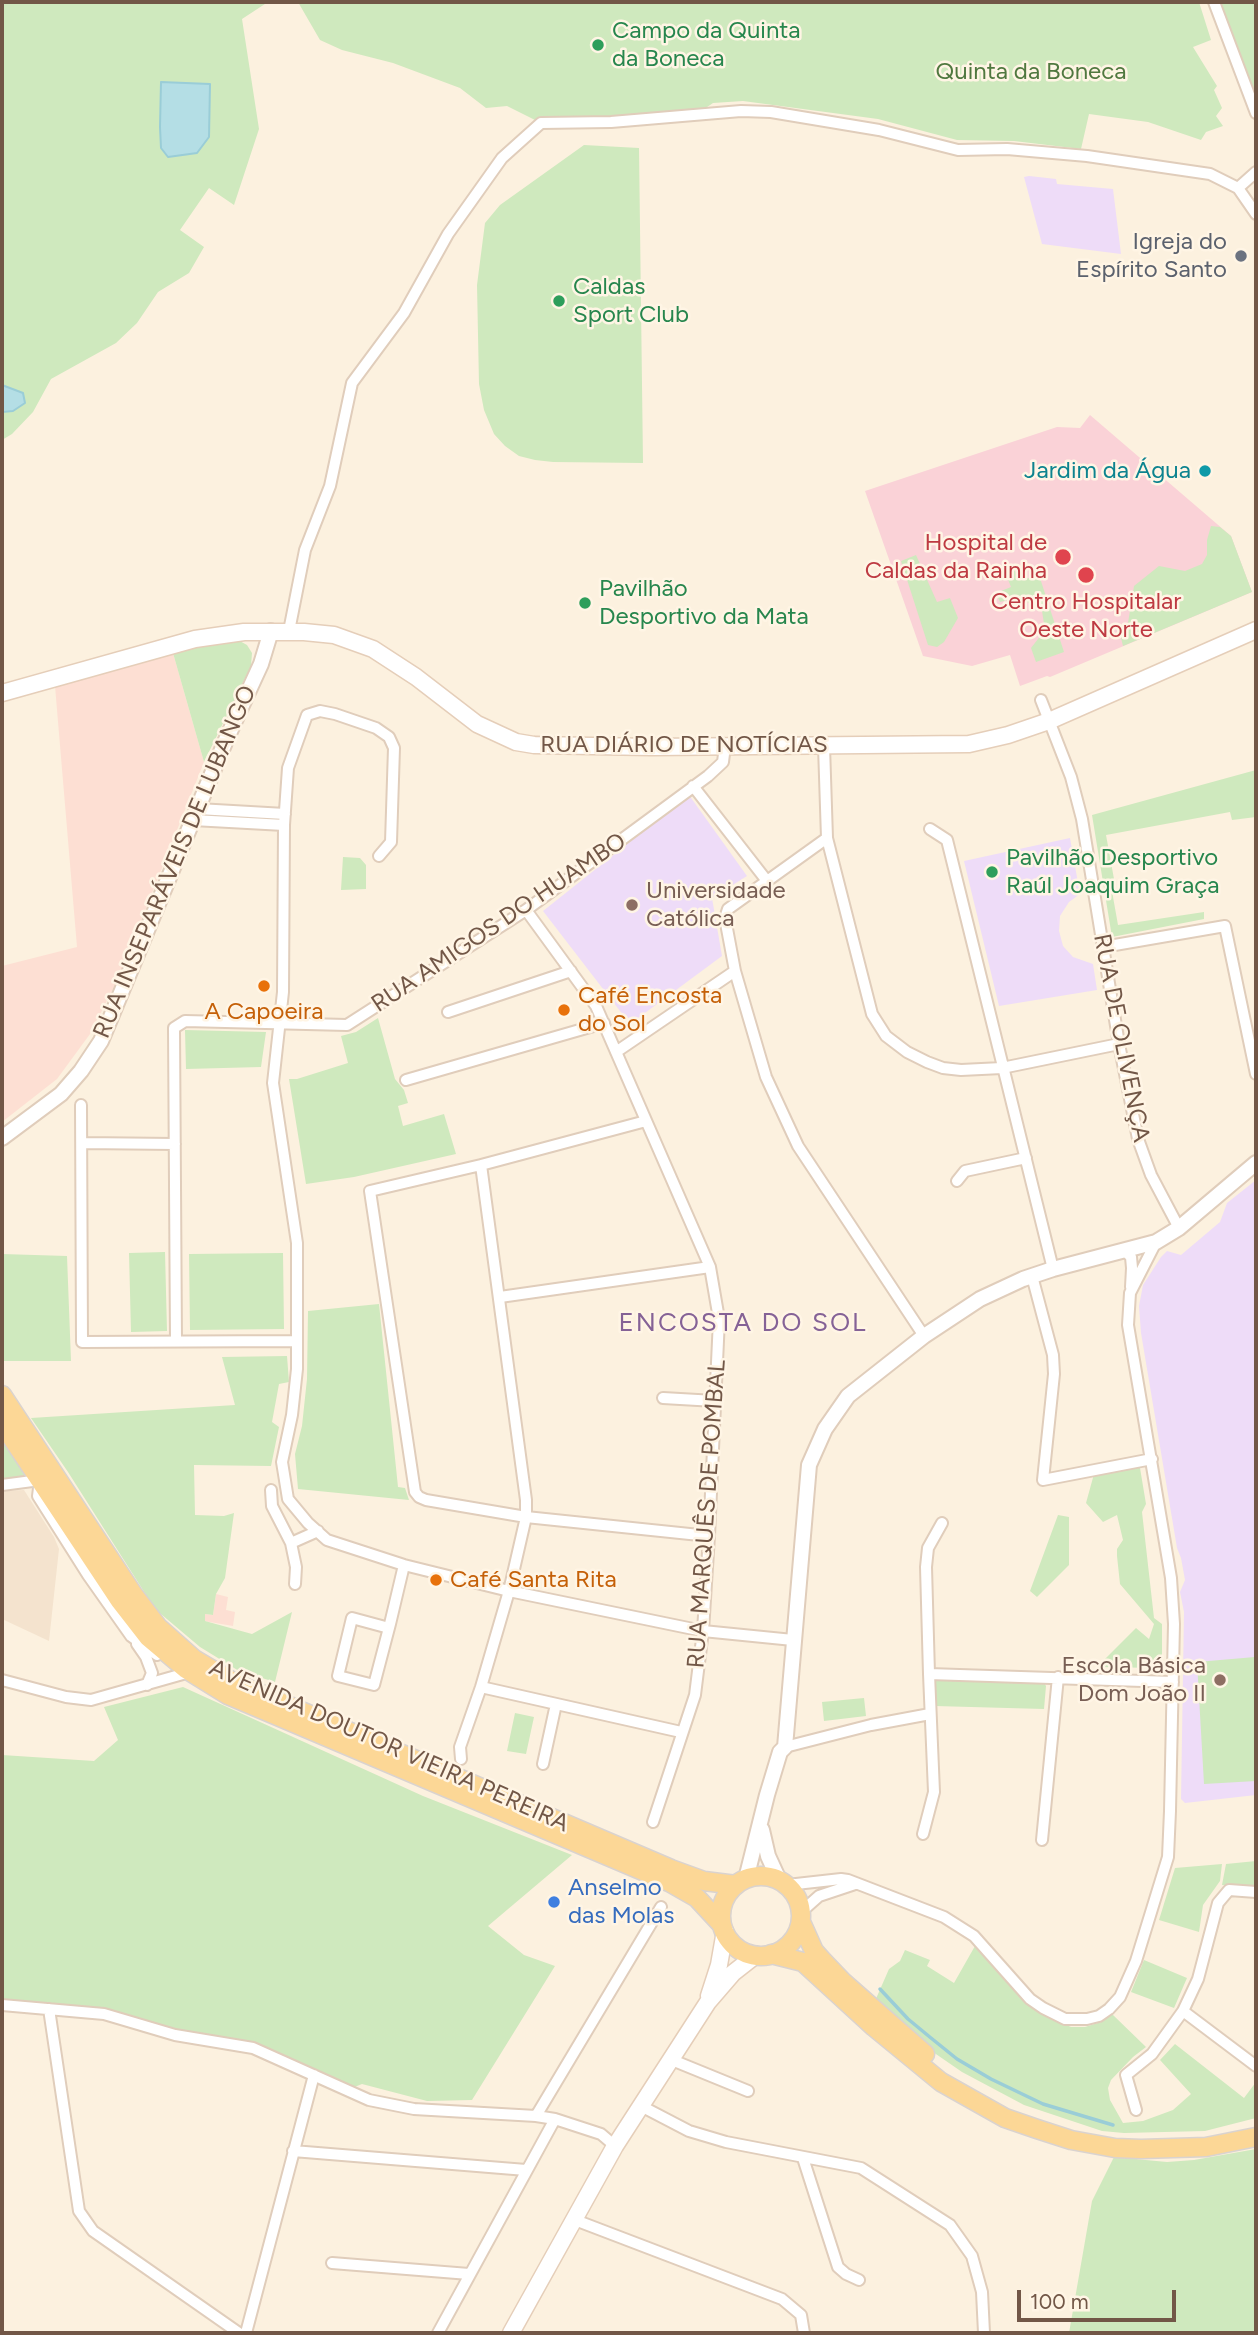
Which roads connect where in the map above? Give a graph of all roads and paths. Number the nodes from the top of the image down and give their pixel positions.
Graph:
1 (1214, 2) edge
2 (1256, 113) edge
3 (1256, 172) edge
4 (1238, 188) junction
5 (1256, 214) edge
6 (1256, 629) edge
7 (271, 631) junction
8 (289, 631) junction
9 (2, 693) edge
10 (1041, 700) dead end
11 (1049, 721) junction
12 (725, 746) junction
13 (824, 746) junction
14 (693, 786) junction
15 (195, 815) junction
16 (285, 820) junction
17 (930, 829) dead end
18 (827, 838) junction
19 (379, 856) dead end
20 (767, 881) junction
21 (526, 910) junction
22 (1103, 947) junction
23 (571, 971) junction
24 (735, 971) junction
25 (448, 1012) dead end
26 (280, 1023) junction
27 (604, 1023) junction
28 (1119, 1044) junction
29 (617, 1052) junction
30 (1002, 1068) junction
31 (1256, 1074) edge
32 (406, 1080) dead end
33 (80, 1105) dead end
34 (646, 1121) junction
35 (2, 1138) edge
36 (82, 1143) junction
37 (175, 1144) junction
38 (1026, 1158) junction
39 (1256, 1163) edge
40 (481, 1165) junction
41 (957, 1181) dead end
42 (1179, 1228) junction
43 (1156, 1242) junction
44 (1124, 1250) junction
45 (710, 1267) junction
46 (1053, 1269) junction
47 (1032, 1276) junction
48 (1130, 1293) junction
49 (500, 1297) junction
50 (924, 1336) junction
51 (177, 1341) junction
52 (296, 1341) junction
53 (2, 1395) edge
54 (663, 1398) dead end
55 (715, 1401) junction
56 (2, 1423) edge
57 (1152, 1459) junction
58 (40, 1480) junction
59 (2, 1485) edge
60 (271, 1490) dead end
61 (526, 1517) junction
62 (942, 1523) dead end
63 (318, 1531) junction
64 (709, 1536) junction
65 (292, 1543) junction
66 (404, 1564) junction
67 (295, 1584) dead end
68 (509, 1591) junction
69 (389, 1628) junction
70 (703, 1630) junction
71 (131, 1636) junction
72 (793, 1640) junction
73 (190, 1672) junction
74 (929, 1674) junction
75 (1058, 1677) junction
76 (2, 1680) edge
77 (1173, 1682) junction
78 (148, 1685) junction
79 (481, 1687) junction
80 (556, 1704) junction
81 (930, 1714) junction
82 (681, 1732) junction
83 (785, 1747) junction
84 (461, 1759) dead end
85 (543, 1764) dead end
86 (653, 1822) dead end
87 (760, 1822) junction
88 (923, 1834) dead end
89 (1041, 1840) dead end
90 (741, 1882) junction
91 (783, 1882) junction
92 (855, 1884) junction
93 (1256, 1892) edge
94 (661, 1907) dead end
95 (801, 1917) junction
96 (723, 1928) junction
97 (763, 1955) junction
98 (708, 2002) junction
99 (2, 2005) edge
100 (49, 2009) junction
101 (1183, 2011) junction
102 (672, 2060) junction
103 (1256, 2066) edge
104 (314, 2075) junction
105 (748, 2091) dead end
106 (641, 2106) junction
107 (1136, 2110) dead end
108 (537, 2116) junction
109 (555, 2119) junction
110 (1256, 2126) edge
111 (1256, 2137) edge
112 (615, 2146) junction
113 (293, 2151) junction
114 (803, 2158) junction
115 (526, 2170) junction
116 (575, 2220) junction
117 (332, 2263) dead end
118 (469, 2274) junction
119 (859, 2280) dead end
120 (239, 2333) edge
121 (246, 2333) edge
122 (438, 2333) edge
123 (510, 2333) edge
124 (804, 2333) edge
125 (984, 2333) edge

1 - 2 street
3 - 4 street
4 - 5 street
4 - 8 street
6 - 11 main road, RUA DIÁRIO DE NOTÍCIAS
7 - 8 main road, RUA DIÁRIO DE NOTÍCIAS
7 - 9 main road, RUA DIÁRIO DE NOTÍCIAS
7 - 15 street, RUA INSEPARÁVEIS DE LUBANGO
8 - 12 main road, RUA DIÁRIO DE NOTÍCIAS
10 - 11 street, RUA DE OLIVENÇA
11 - 13 main road, RUA DIÁRIO DE NOTÍCIAS
11 - 22 street, RUA DE OLIVENÇA
12 - 13 main road, RUA DIÁRIO DE NOTÍCIAS
12 - 14 street, RUA AMIGOS DO HUAMBO
13 - 18 street
14 - 20 street
14 - 21 street, RUA AMIGOS DO HUAMBO
15 - 16 street
15 - 35 street, RUA INSEPARÁVEIS DE LUBANGO
16 - 19 street
16 - 26 street
17 - 30 street
18 - 20 street
18 - 30 street
20 - 24 street
21 - 23 street, RUA MARQUÊS DE POMBAL
21 - 26 street, RUA AMIGOS DO HUAMBO
22 - 28 street, RUA DE OLIVENÇA
22 - 31 street
23 - 25 street
23 - 27 street, RUA MARQUÊS DE POMBAL
24 - 29 street
24 - 50 street
26 - 37 street, RUA AMIGOS DO HUAMBO
26 - 52 street
27 - 29 street, RUA MARQUÊS DE POMBAL
27 - 32 street
28 - 30 street
28 - 42 street, RUA DE OLIVENÇA
29 - 34 street, RUA MARQUÊS DE POMBAL
30 - 38 street
33 - 36 street
34 - 40 street
34 - 45 street, RUA MARQUÊS DE POMBAL
36 - 37 street
36 - 51 street
37 - 51 street
38 - 41 street
38 - 46 street
39 - 42 street
40 - 49 street
40 - 61 street
42 - 43 street
43 - 44 street
43 - 48 street
44 - 46 street
44 - 48 street
45 - 49 street
45 - 55 street, RUA MARQUÊS DE POMBAL
46 - 47 street
47 - 50 street
47 - 57 street
48 - 57 street
49 - 61 street
50 - 72 street
51 - 52 street
52 - 63 street
53 - 90 main road, AVENIDA DOUTOR VIEIRA PEREIRA
54 - 55 street
55 - 64 street, RUA MARQUÊS DE POMBAL
56 - 58 main road, AVENIDA DOUTOR VIEIRA PEREIRA
57 - 77 street
58 - 59 street
58 - 71 street, AVENIDA DOUTOR VIEIRA PEREIRA
58 - 73 main road, AVENIDA DOUTOR VIEIRA PEREIRA
60 - 65 street
61 - 64 street
61 - 68 street
62 - 74 street
63 - 65 street
63 - 66 street
64 - 70 street, RUA MARQUÊS DE POMBAL
65 - 67 street
66 - 68 street
66 - 69 street
68 - 70 street
68 - 79 street
69 - 69 street
70 - 72 street
70 - 82 street, RUA MARQUÊS DE POMBAL
71 - 73 street, AVENIDA DOUTOR VIEIRA PEREIRA
71 - 78 street
72 - 83 street
73 - 78 street
73 - 96 main road, AVENIDA DOUTOR VIEIRA PEREIRA
74 - 75 street
74 - 81 street
75 - 77 street
75 - 89 street
76 - 78 street
77 - 92 street
79 - 80 street
79 - 84 street
80 - 82 street
80 - 85 street
81 - 83 street
81 - 88 street
82 - 86 street, RUA MARQUÊS DE POMBAL
83 - 87 street
87 - 90 street
87 - 91 street
90 - 91 main road
90 - 96 main road
91 - 92 street
91 - 95 main road
92 - 95 street
93 - 101 street
94 - 108 street
95 - 97 main road
95 - 110 main road
96 - 97 main road
96 - 98 main road
97 - 98 main road
97 - 111 main road
98 - 102 main road
99 - 100 street
100 - 104 street
100 - 120 street
101 - 103 street
101 - 107 street
102 - 105 street
102 - 106 main road
104 - 108 street
104 - 113 street
106 - 112 main road
106 - 114 street
108 - 109 street
109 - 112 street
109 - 115 street
112 - 116 main road
113 - 115 street
113 - 121 street
114 - 119 street
114 - 125 street
115 - 118 street
116 - 123 main road
116 - 124 street
117 - 118 street
118 - 122 street

